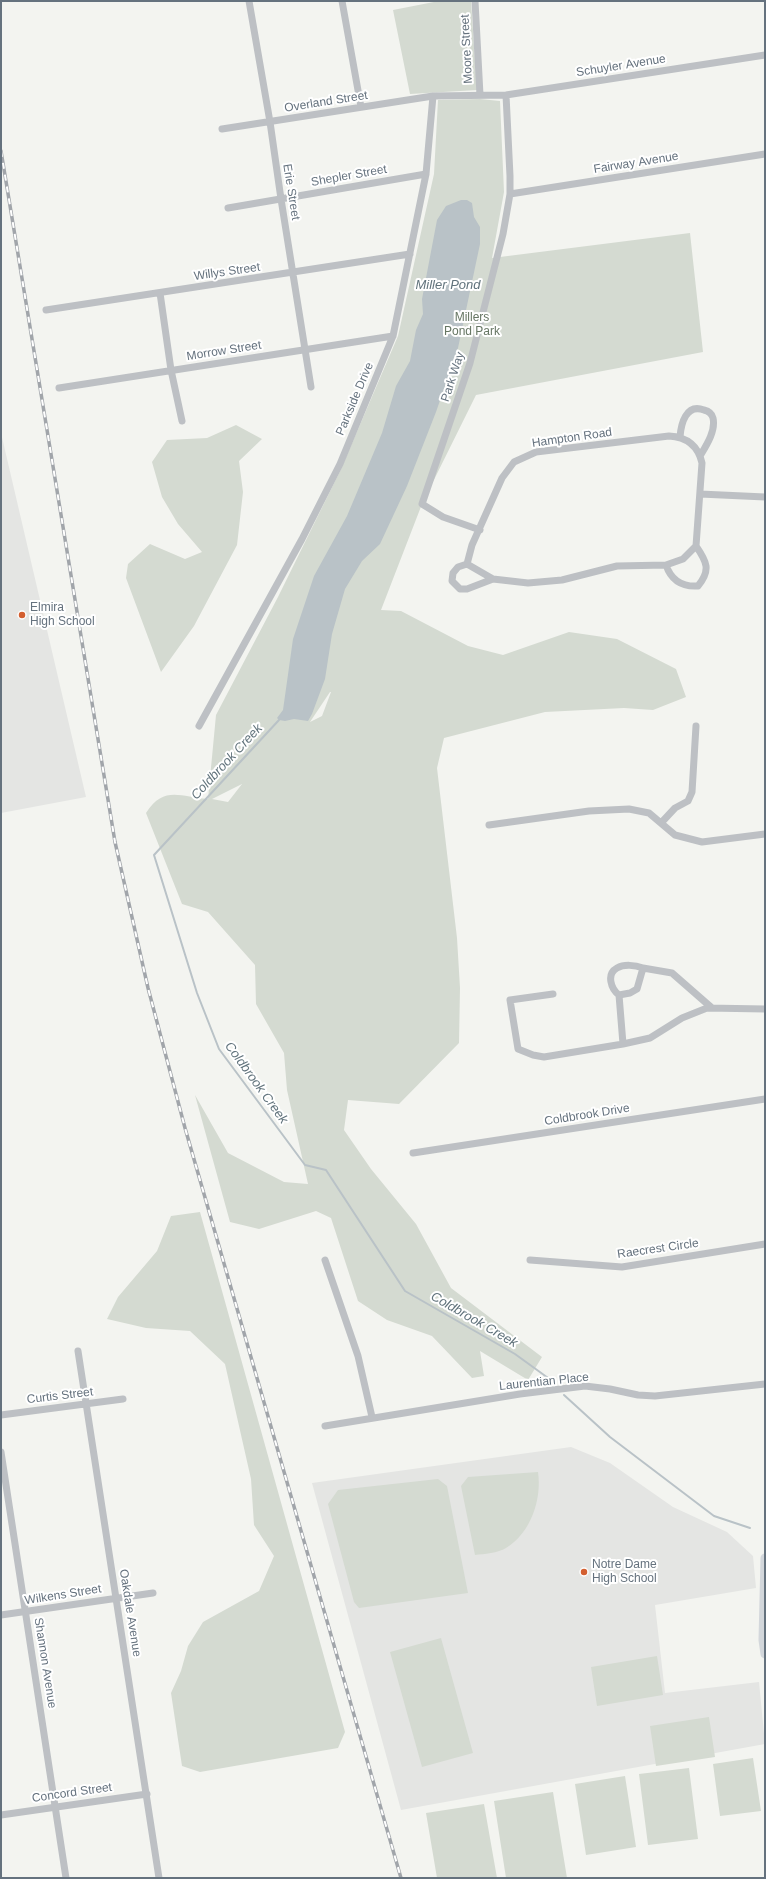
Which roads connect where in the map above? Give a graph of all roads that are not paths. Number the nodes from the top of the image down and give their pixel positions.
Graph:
1 (249, 1) edge
2 (342, 1) edge
3 (475, 1) edge
4 (765, 55) edge
5 (480, 95) junction
6 (506, 95) junction
7 (433, 96) junction
8 (360, 107) junction
9 (270, 122) junction
10 (222, 129) dead end
11 (765, 154) edge
12 (426, 174) junction
13 (510, 194) junction
14 (281, 199) junction
15 (228, 208) dead end
16 (410, 254) junction
17 (294, 273) junction
18 (160, 293) junction
19 (46, 310) dead end
20 (393, 336) junction
21 (305, 349) junction
22 (172, 370) junction
23 (59, 388) dead end
24 (310, 388) dead end
25 (182, 422) dead end
26 (680, 437) junction
27 (700, 456) junction
28 (700, 494) junction
29 (765, 497) edge
30 (480, 530) junction
31 (696, 546) junction
32 (467, 564) junction
33 (666, 564) junction
34 (493, 579) junction
35 (199, 726) dead end
36 (696, 726) dead end
37 (662, 823) junction
38 (489, 825) dead end
39 (765, 834) edge
40 (642, 968) junction
41 (553, 994) dead end
42 (619, 995) junction
43 (712, 1008) junction
44 (765, 1009) edge
45 (622, 1044) junction
46 (765, 1099) edge
47 (413, 1152) dead end
48 (765, 1244) edge
49 (325, 1260) dead end
50 (530, 1260) dead end
51 (78, 1351) dead end
52 (765, 1384) edge
53 (123, 1399) dead end
54 (86, 1404) junction
55 (1, 1415) edge
56 (372, 1417) junction
57 (325, 1426) dead end
58 (1, 1452) edge
59 (765, 1558) edge
60 (153, 1593) dead end
61 (116, 1597) junction
62 (26, 1612) junction
63 (1, 1615) edge
64 (765, 1654) edge
65 (147, 1794) junction
66 (55, 1806) junction
67 (1, 1814) edge
68 (66, 1878) edge
69 (159, 1878) edge

1 - 9 street, Erie Street
2 - 8 street
3 - 5 street, Moore Street
4 - 6 street, Schuyler Avenue
5 - 6 street, Schuyler Avenue
5 - 7 street
6 - 13 street, Park Way
7 - 8 street, Overland Street
7 - 12 street, Parkside Drive
8 - 9 street, Overland Street
9 - 10 street, Overland Street
9 - 14 street, Erie Street
11 - 13 street, Fairway Avenue
12 - 14 street, Shepler Street
12 - 16 street, Parkside Drive
13 - 30 street, Park Way
14 - 15 street, Shepler Street
14 - 17 street, Erie Street
16 - 17 street, Willys Street
16 - 20 street, Parkside Drive
17 - 18 street, Willys Street
17 - 21 street, Erie Street
18 - 19 street, Willys Street
18 - 22 street
20 - 21 street, Morrow Street
20 - 35 street, Parkside Drive
21 - 22 street, Morrow Street
21 - 24 street, Erie Street
22 - 23 street, Morrow Street
22 - 25 street
26 - 27 street
26 - 27 street
26 - 30 street, Hampton Road
27 - 28 street
28 - 29 street
28 - 31 street
30 - 32 street, Hampton Road
31 - 33 street
31 - 33 street
32 - 34 street
32 - 34 street
33 - 34 street
36 - 37 street
37 - 38 street
37 - 39 street
40 - 42 street
40 - 42 street
40 - 43 street
41 - 45 street
42 - 45 street
43 - 44 street
43 - 45 street
46 - 47 street, Coldbrook Drive
48 - 50 street, Raecrest Circle
49 - 56 street
51 - 54 street, Oakdale Avenue
52 - 56 street, Laurentian Place
53 - 54 street, Curtis Street
54 - 55 street, Curtis Street
54 - 61 street, Oakdale Avenue
56 - 57 street, Laurentian Place
58 - 62 street, Shannon Avenue
59 - 64 main road
60 - 61 street, Wilkens Street
61 - 62 street, Wilkens Street
61 - 65 street, Oakdale Avenue
62 - 63 street, Wilkens Street
62 - 66 street, Shannon Avenue
65 - 66 street, Concord Street
65 - 69 street, Oakdale Avenue
66 - 67 street, Concord Street
66 - 68 street, Shannon Avenue

